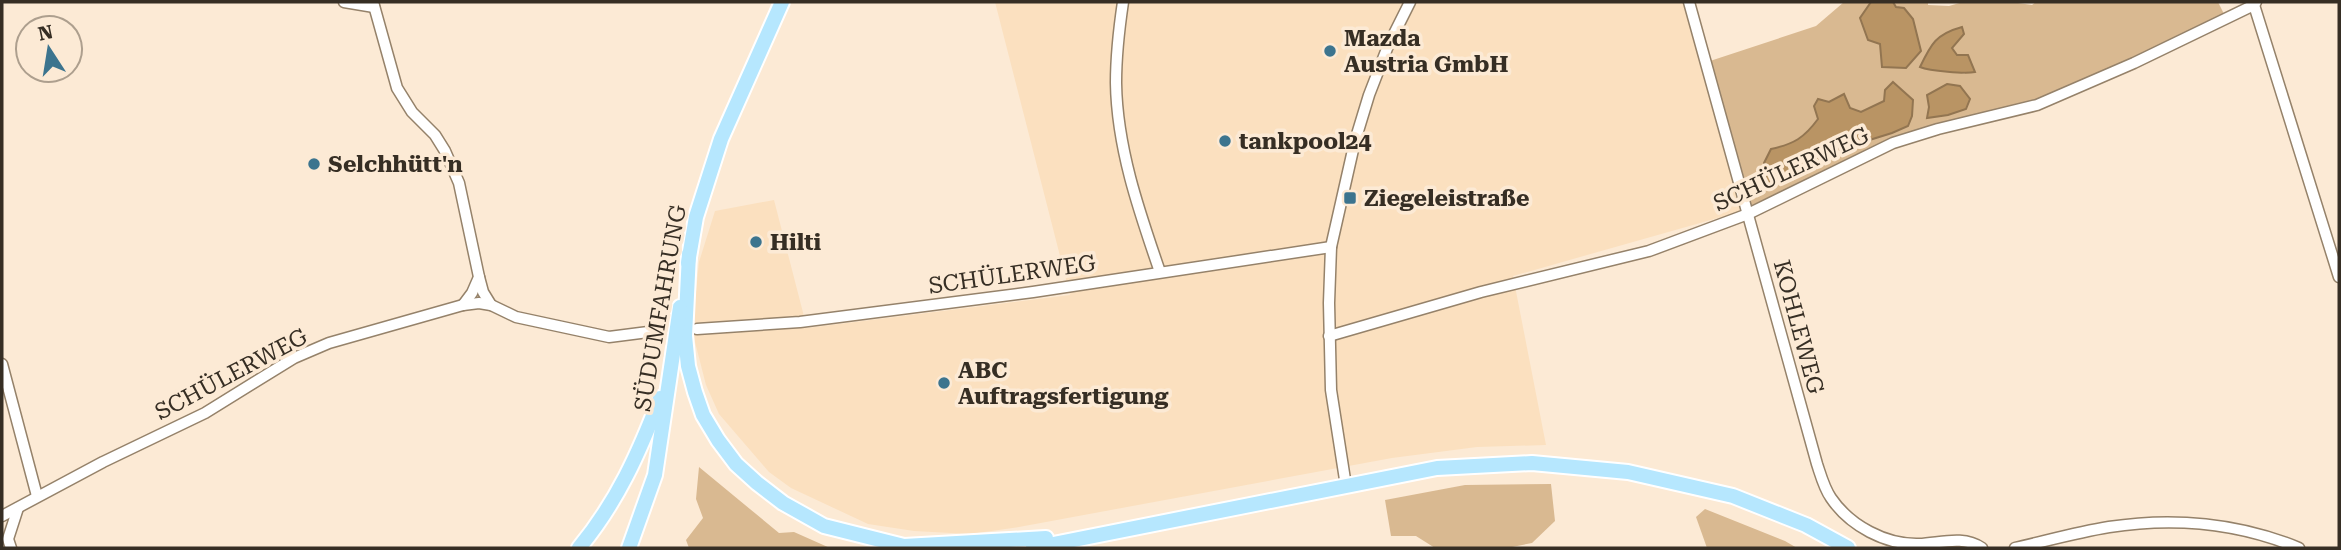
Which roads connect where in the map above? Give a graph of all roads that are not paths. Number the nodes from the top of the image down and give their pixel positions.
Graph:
1 (344, 2) edge
2 (782, 2) edge
3 (1123, 2) edge
4 (1410, 2) edge
5 (1689, 2) edge
6 (374, 4) edge
7 (2255, 4) edge
8 (1748, 214) junction
9 (1331, 247) junction
10 (690, 254) junction
11 (1160, 272) junction
12 (479, 277) junction
13 (2339, 277) edge
14 (463, 305) junction
15 (491, 305) junction
16 (697, 329) dead end
17 (656, 331) dead end
18 (1329, 336) junction
19 (2, 368) edge
20 (670, 374) junction
21 (1346, 486) junction
22 (37, 496) junction
23 (18, 509) junction
24 (2, 516) edge
25 (1089, 536) junction
26 (7, 541) edge
27 (579, 548) edge
28 (629, 548) edge
29 (1033, 548) edge
30 (1849, 548) edge
31 (1982, 548) edge
32 (2015, 548) edge
33 (2299, 548) edge

1 - 6 street
2 - 10 main road, SÜDUMFAHRUNG
3 - 11 street
4 - 9 street
5 - 8 street, KOHLEWEG
6 - 12 street
7 - 8 street, SCHÜLERWEG
7 - 13 street
8 - 18 street, SCHÜLERWEG
8 - 31 street, KOHLEWEG
9 - 11 street, SCHÜLERWEG
9 - 18 street
10 - 20 main road, SÜDUMFAHRUNG
10 - 25 main road
11 - 16 street, SCHÜLERWEG
12 - 14 street
12 - 15 street
14 - 15 street, SCHÜLERWEG
14 - 22 street, SCHÜLERWEG
15 - 17 street, SCHÜLERWEG
18 - 21 street
19 - 22 street
20 - 27 main road
20 - 28 main road, SÜDUMFAHRUNG
21 - 25 main road
21 - 30 main road
22 - 23 street, SCHÜLERWEG
23 - 24 street, SCHÜLERWEG
23 - 26 street
25 - 29 main road
32 - 33 street

